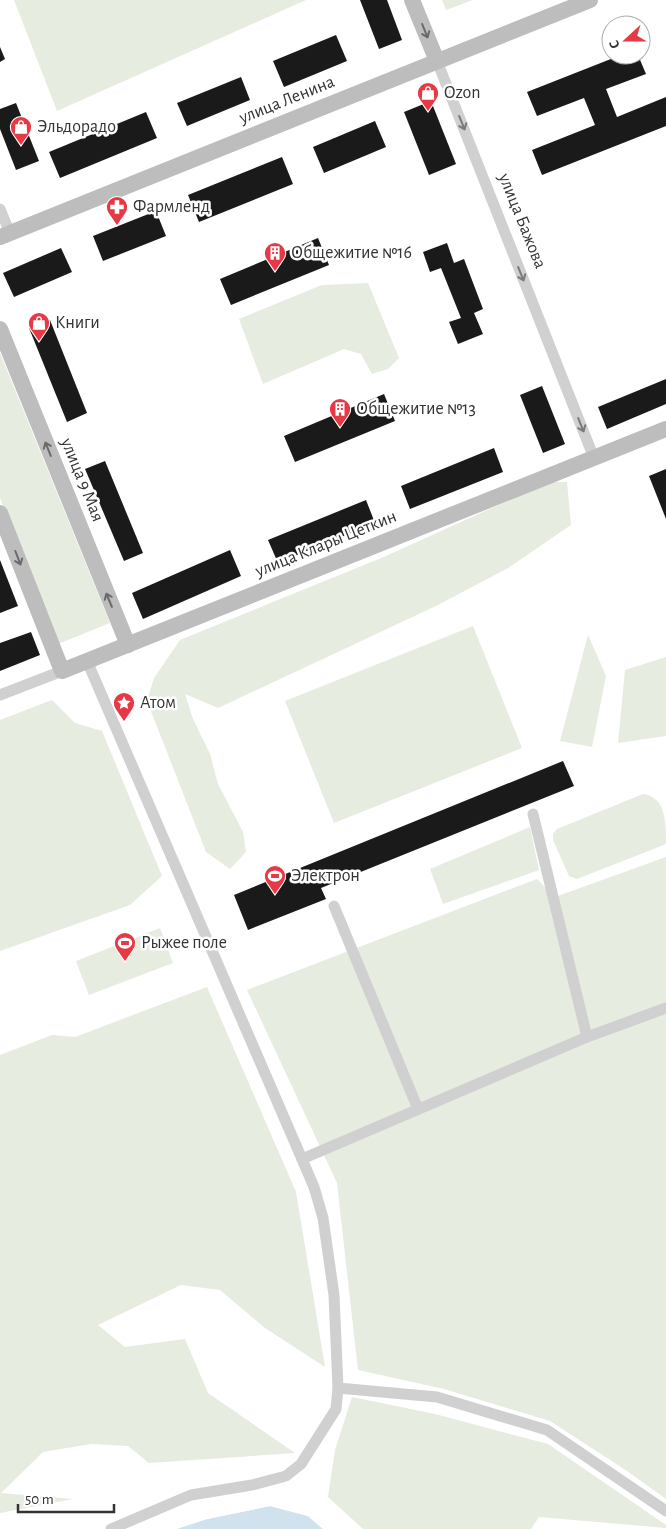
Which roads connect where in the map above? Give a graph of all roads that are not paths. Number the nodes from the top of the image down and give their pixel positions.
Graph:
1 (412, 0) edge
2 (590, 0) edge
3 (437, 61) junction
4 (0, 209) edge
5 (5, 235) edge
6 (0, 329) edge
7 (666, 429) edge
8 (594, 458) junction
9 (0, 513) edge
10 (128, 645) junction
11 (87, 661) junction
12 (62, 671) junction
13 (0, 696) edge
14 (533, 814) dead end
15 (334, 906) dead end
16 (666, 1008) edge
17 (587, 1037) junction
18 (418, 1109) junction
19 (302, 1159) junction
20 (338, 1388) junction
21 (666, 1511) edge
22 (111, 1529) edge

1 -> 3 street, улица Бажова
2 - 3 street, улица Ленина
3 - 5 street, улица Ленина
3 -> 8 street, улица Бажова
4 - 5 street
10 -> 6 street, улица 9 Мая
7 - 8 street, улица Клары Цеткин
8 - 10 street, улица Клары Цеткин
9 -> 12 street
10 - 11 street, улица Клары Цеткин
11 - 12 street, улица Клары Цеткин
11 - 19 street
12 - 13 street, улица Клары Цеткин
14 - 17 street
15 - 18 street
16 - 17 street
17 - 18 street
18 - 19 street
19 - 20 street
20 - 21 street
20 - 22 street

